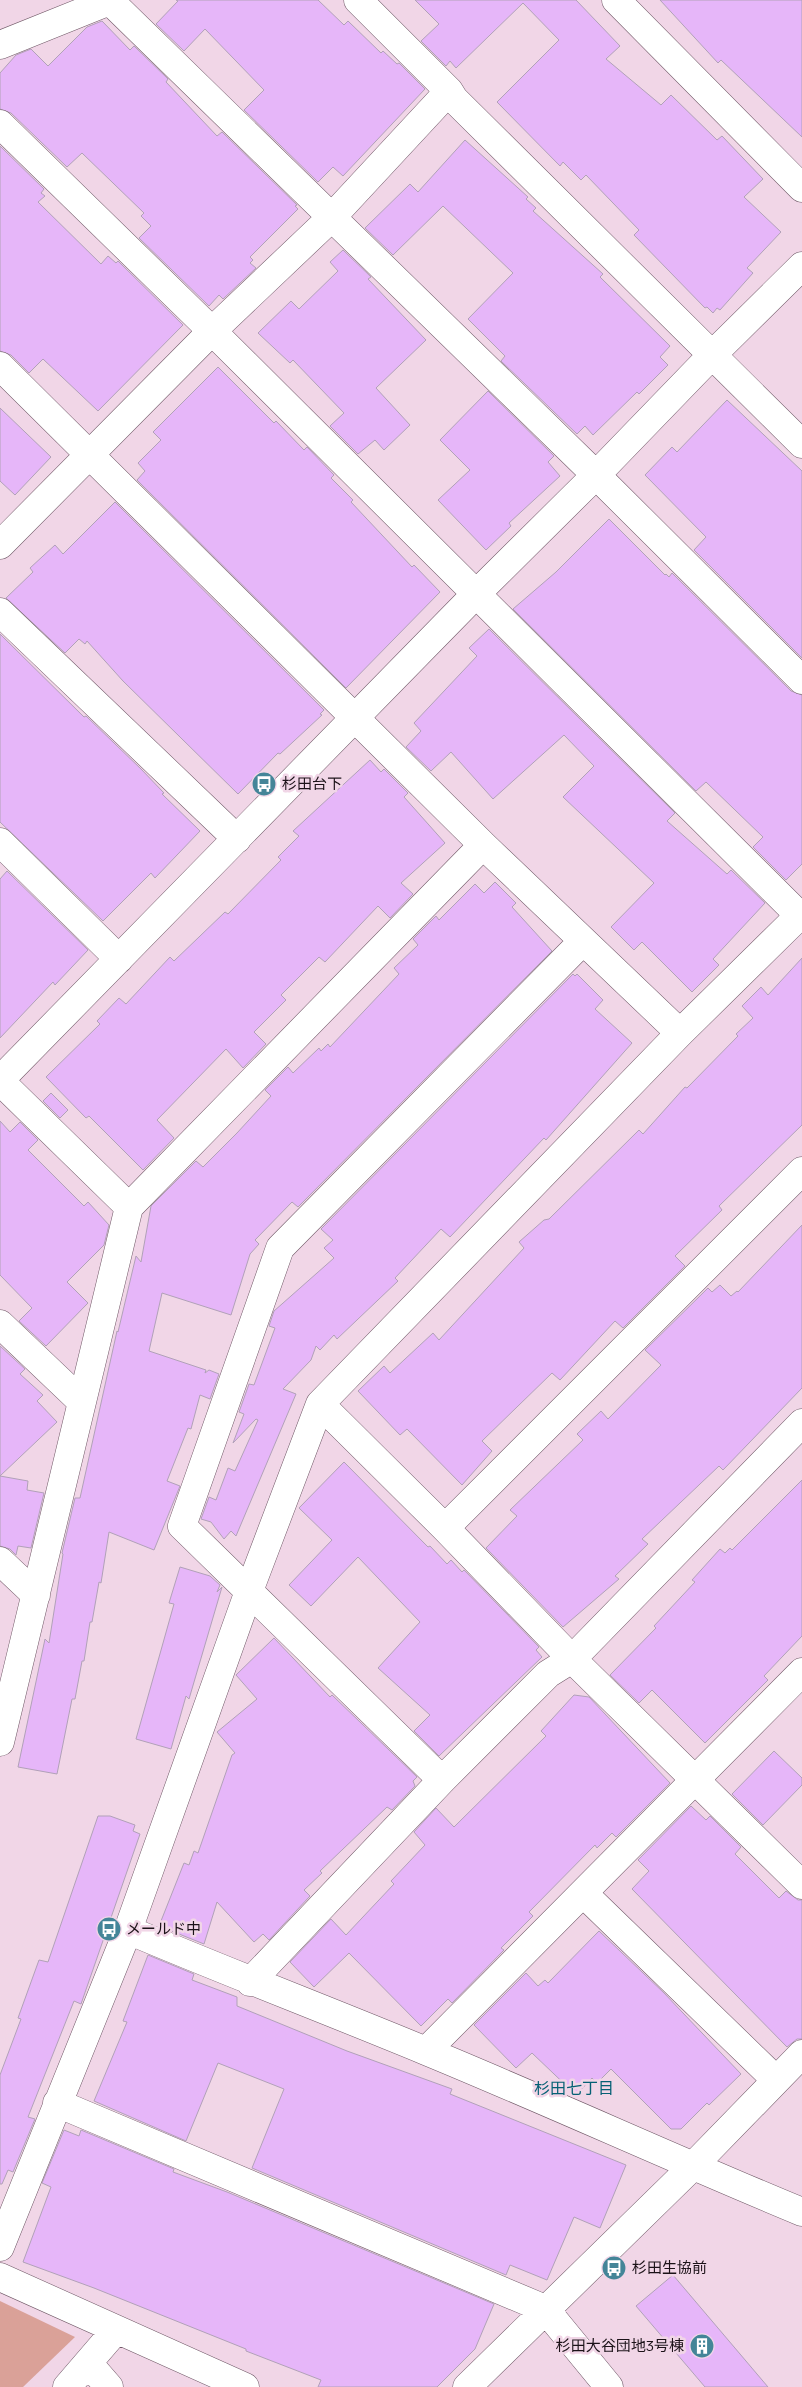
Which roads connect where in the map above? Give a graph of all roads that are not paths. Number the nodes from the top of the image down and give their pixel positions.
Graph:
1 (358, 0) edge
2 (616, 0) edge
3 (111, 1) edge
4 (0, 45) edge
5 (449, 91) junction
6 (0, 124) edge
7 (802, 188) edge
8 (332, 217) junction
9 (802, 266) edge
10 (212, 331) junction
11 (712, 355) junction
12 (0, 366) edge
13 (802, 444) edge
14 (89, 456) junction
15 (596, 475) junction
16 (0, 545) edge
17 (476, 594) junction
18 (0, 612) edge
19 (802, 680) edge
20 (356, 718) junction
21 (237, 839) junction
22 (0, 842) edge
23 (484, 845) junction
24 (801, 916) edge
25 (582, 941) junction
26 (119, 959) junction
27 (680, 1033) junction
28 (0, 1081) edge
29 (802, 1171) edge
30 (129, 1207) junction
31 (0, 1324) edge
32 (81, 1401) junction
33 (320, 1404) junction
34 (802, 1423) edge
35 (445, 1528) junction
36 (0, 1561) edge
37 (249, 1591) junction
38 (36, 1595) junction
39 (572, 1660) junction
40 (802, 1672) edge
41 (0, 1742) edge
42 (442, 1780) junction
43 (695, 1780) junction
44 (802, 1885) edge
45 (582, 1893) junction
46 (128, 1930) junction
47 (250, 1982) junction
48 (426, 2051) junction
49 (802, 2054) edge
50 (776, 2080) junction
51 (57, 2103) junction
52 (692, 2167) junction
53 (802, 2212) edge
54 (0, 2247) edge
55 (0, 2277) edge
56 (545, 2309) junction
57 (116, 2330) junction
58 (89, 2364) junction
59 (66, 2387) edge
60 (109, 2387) edge
61 (245, 2387) edge
62 (467, 2387) edge
63 (609, 2387) edge

1 - 5 street
2 - 7 street
3 - 4 street
3 - 8 street
5 - 8 street
5 - 11 street
6 - 10 street
8 - 10 street
8 - 15 street
9 - 11 street
10 - 14 street
10 - 17 street
11 - 13 street
11 - 15 street
12 - 14 street
14 - 16 street
14 - 20 street
15 - 17 street
15 - 19 street
17 - 20 street
17 - 24 street
18 - 21 street
20 - 21 street
20 - 23 street
21 - 26 street
22 - 26 street
23 - 25 street
23 - 30 street
24 - 27 street
25 - 27 street
25 - 37 street
26 - 28 street
27 - 33 street
28 - 30 street
29 - 35 street
30 - 32 street
31 - 32 street
32 - 38 street
33 - 35 street
33 - 37 street
34 - 39 street
35 - 39 street
36 - 38 street
37 - 42 street
37 - 46 street
38 - 41 street
39 - 42 street
39 - 43 street
40 - 43 street
42 - 47 street
43 - 44 street
43 - 45 street
45 - 48 street
45 - 50 street
46 - 47 street
46 - 51 street
47 - 48 street
48 - 52 street
49 - 50 street
50 - 52 street
51 - 54 street
51 - 56 street
52 - 53 street
52 - 56 street
55 - 57 street
56 - 62 street
56 - 63 street
57 - 58 street
57 - 61 street
58 - 59 street
58 - 60 street

